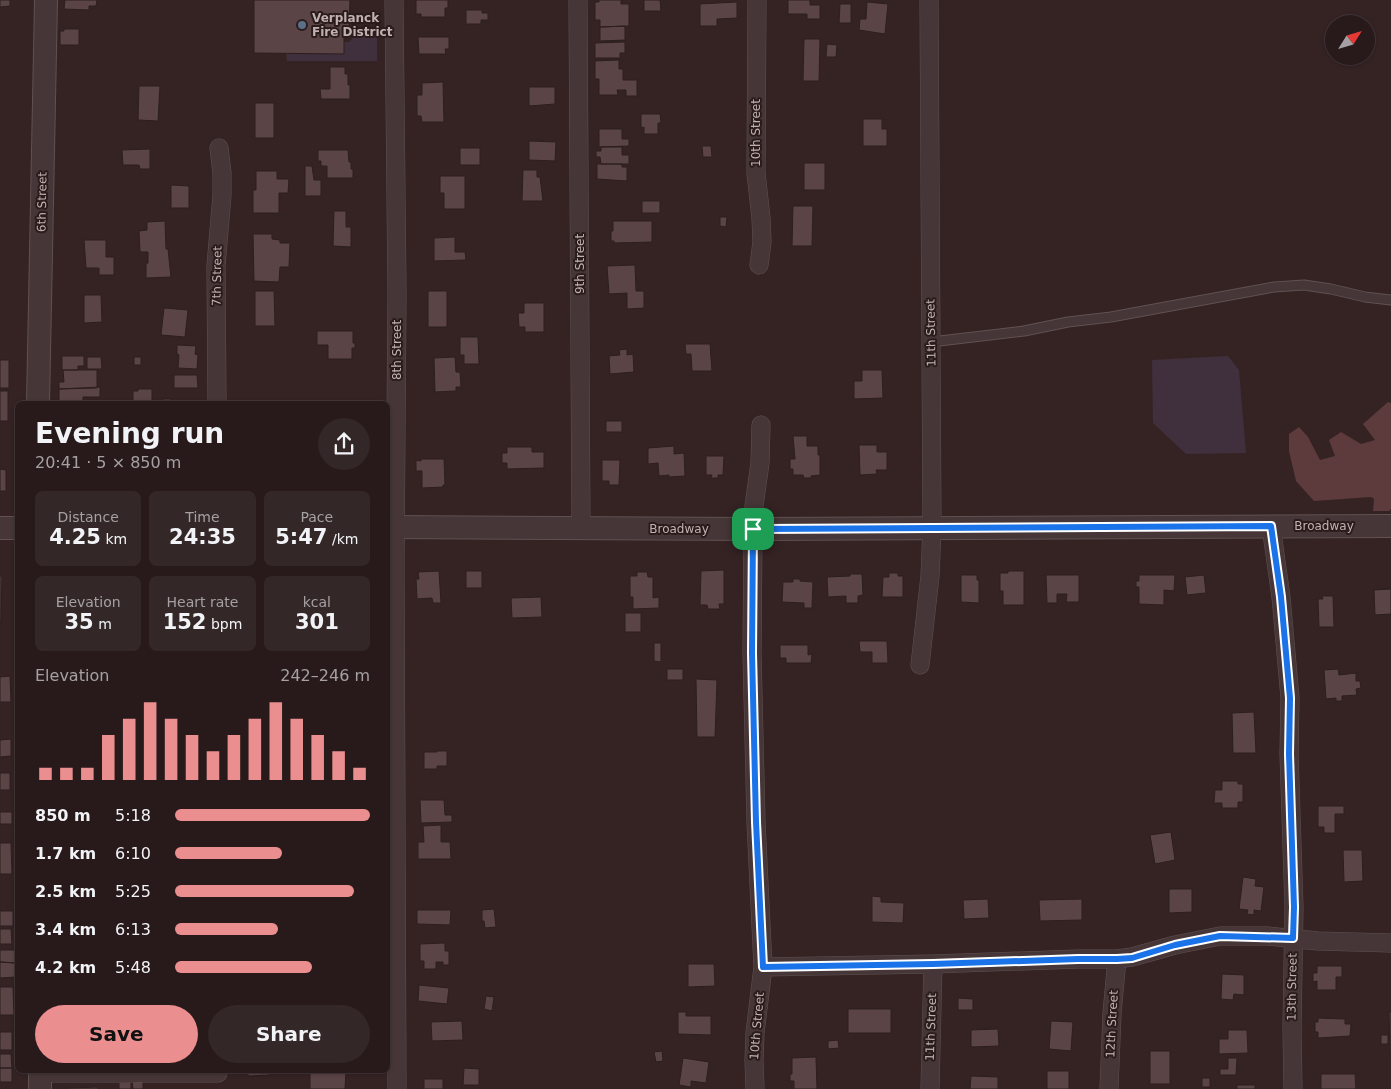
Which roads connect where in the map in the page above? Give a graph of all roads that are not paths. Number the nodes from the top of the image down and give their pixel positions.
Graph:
1 (46, 0) edge
2 (394, 0) edge
3 (578, 0) edge
4 (757, 0) edge
5 (929, 0) edge
6 (219, 148) dead end
7 (759, 265) dead end
8 (1391, 300) edge
9 (931, 342) junction
10 (38, 401) edge
11 (218, 401) edge
12 (762, 425) dead end
13 (1271, 526) junction
14 (1391, 526) edge
15 (391, 527) edge
16 (0, 528) edge
17 (15, 528) edge
18 (581, 528) junction
19 (932, 528) junction
20 (753, 529) junction
21 (920, 664) dead end
22 (1293, 938) junction
23 (1391, 942) edge
24 (1117, 959) junction
25 (933, 964) junction
26 (763, 967) junction
27 (40, 1078) edge
28 (218, 1078) edge
29 (397, 1089) edge
30 (754, 1089) edge
31 (930, 1089) edge
32 (1109, 1089) edge
33 (1293, 1089) edge

1 - 10 street, 6th Street
2 - 15 street, 8th Street
3 - 18 street, 9th Street
4 - 7 street, 10th Street
5 - 9 street, 11th Street
6 - 11 street, 7th Street
8 - 9 lane
9 - 19 street, 11th Street
12 - 20 street, 10th Street
13 - 14 street, Broadway
13 - 19 street, Broadway
13 - 22 street, 13th Street
15 - 18 street, Broadway
15 - 29 street, 8th Street
16 - 17 street
18 - 20 street, Broadway
19 - 20 street, Broadway
19 - 21 street, 11th Street
20 - 26 street, 10th Street
22 - 23 street
22 - 24 street
22 - 33 street, 13th Street
24 - 25 street
24 - 32 street, 12th Street
25 - 26 street
25 - 31 street, 11th Street
26 - 30 street, 10th Street
27 - 28 street

